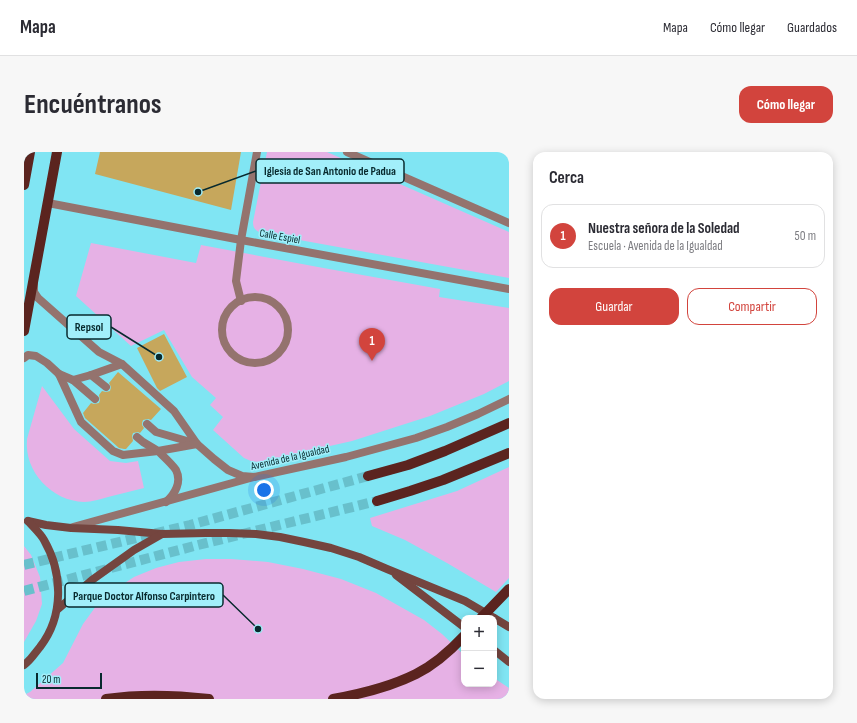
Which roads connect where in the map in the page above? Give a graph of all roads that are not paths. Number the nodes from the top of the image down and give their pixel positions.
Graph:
1 (30, 152) edge
2 (57, 152) edge
3 (257, 152) edge
4 (348, 152) edge
5 (24, 185) edge
6 (48, 203) junction
7 (509, 223) edge
8 (241, 240) junction
9 (34, 278) junction
10 (509, 289) edge
11 (241, 301) junction
12 (24, 332) edge
13 (24, 358) edge
14 (122, 364) junction
15 (59, 374) junction
16 (91, 374) junction
17 (73, 380) junction
18 (106, 387) dead end
19 (95, 399) dead end
20 (509, 399) edge
21 (509, 423) edge
22 (147, 424) dead end
23 (137, 437) dead end
24 (197, 444) junction
25 (158, 451) junction
26 (509, 453) edge
27 (368, 476) tunnel mouth
28 (254, 477) junction
29 (377, 501) tunnel mouth
30 (166, 502) junction
31 (26, 519) edge
32 (71, 528) junction
33 (162, 534) junction
34 (387, 569) junction
35 (509, 589) edge
36 (58, 608) junction
37 (484, 615) edge
38 (489, 615) edge
39 (497, 620) edge
40 (461, 625) edge
41 (509, 627) edge
42 (461, 639) edge
43 (495, 651) edge
44 (509, 662) edge
45 (24, 665) edge
46 (106, 699) edge
47 (209, 699) edge
48 (333, 699) edge

1 - 5 main road
2 - 6 main road
3 - 8 street
4 - 7 street
6 - 8 street, Calle Espiel
6 - 9 main road
8 - 10 street, Calle Espiel
8 - 11 street
9 - 12 main road
9 - 14 street
11 - 11 street
13 - 15 street
14 - 16 street
14 - 24 street
15 - 17 street
15 - 25 street
16 - 17 street
16 - 18 street
17 - 19 street
20 - 28 street, Avenida de la Igualdad
21 - 27 main road
22 - 24 street
23 - 25 street
24 - 25 street
24 - 28 street
25 - 30 street
26 - 29 main road
28 - 30 street, Avenida de la Igualdad
30 - 32 street, Avenida de la Igualdad
31 - 32 main road
31 - 36 main road
32 - 33 main road
33 - 34 main road
33 - 36 main road
34 - 38 main road
34 - 40 main road
35 - 37 main road, bridge
36 - 45 main road
39 - 41 main road
42 - 48 main road
43 - 44 main road
46 - 47 main road

